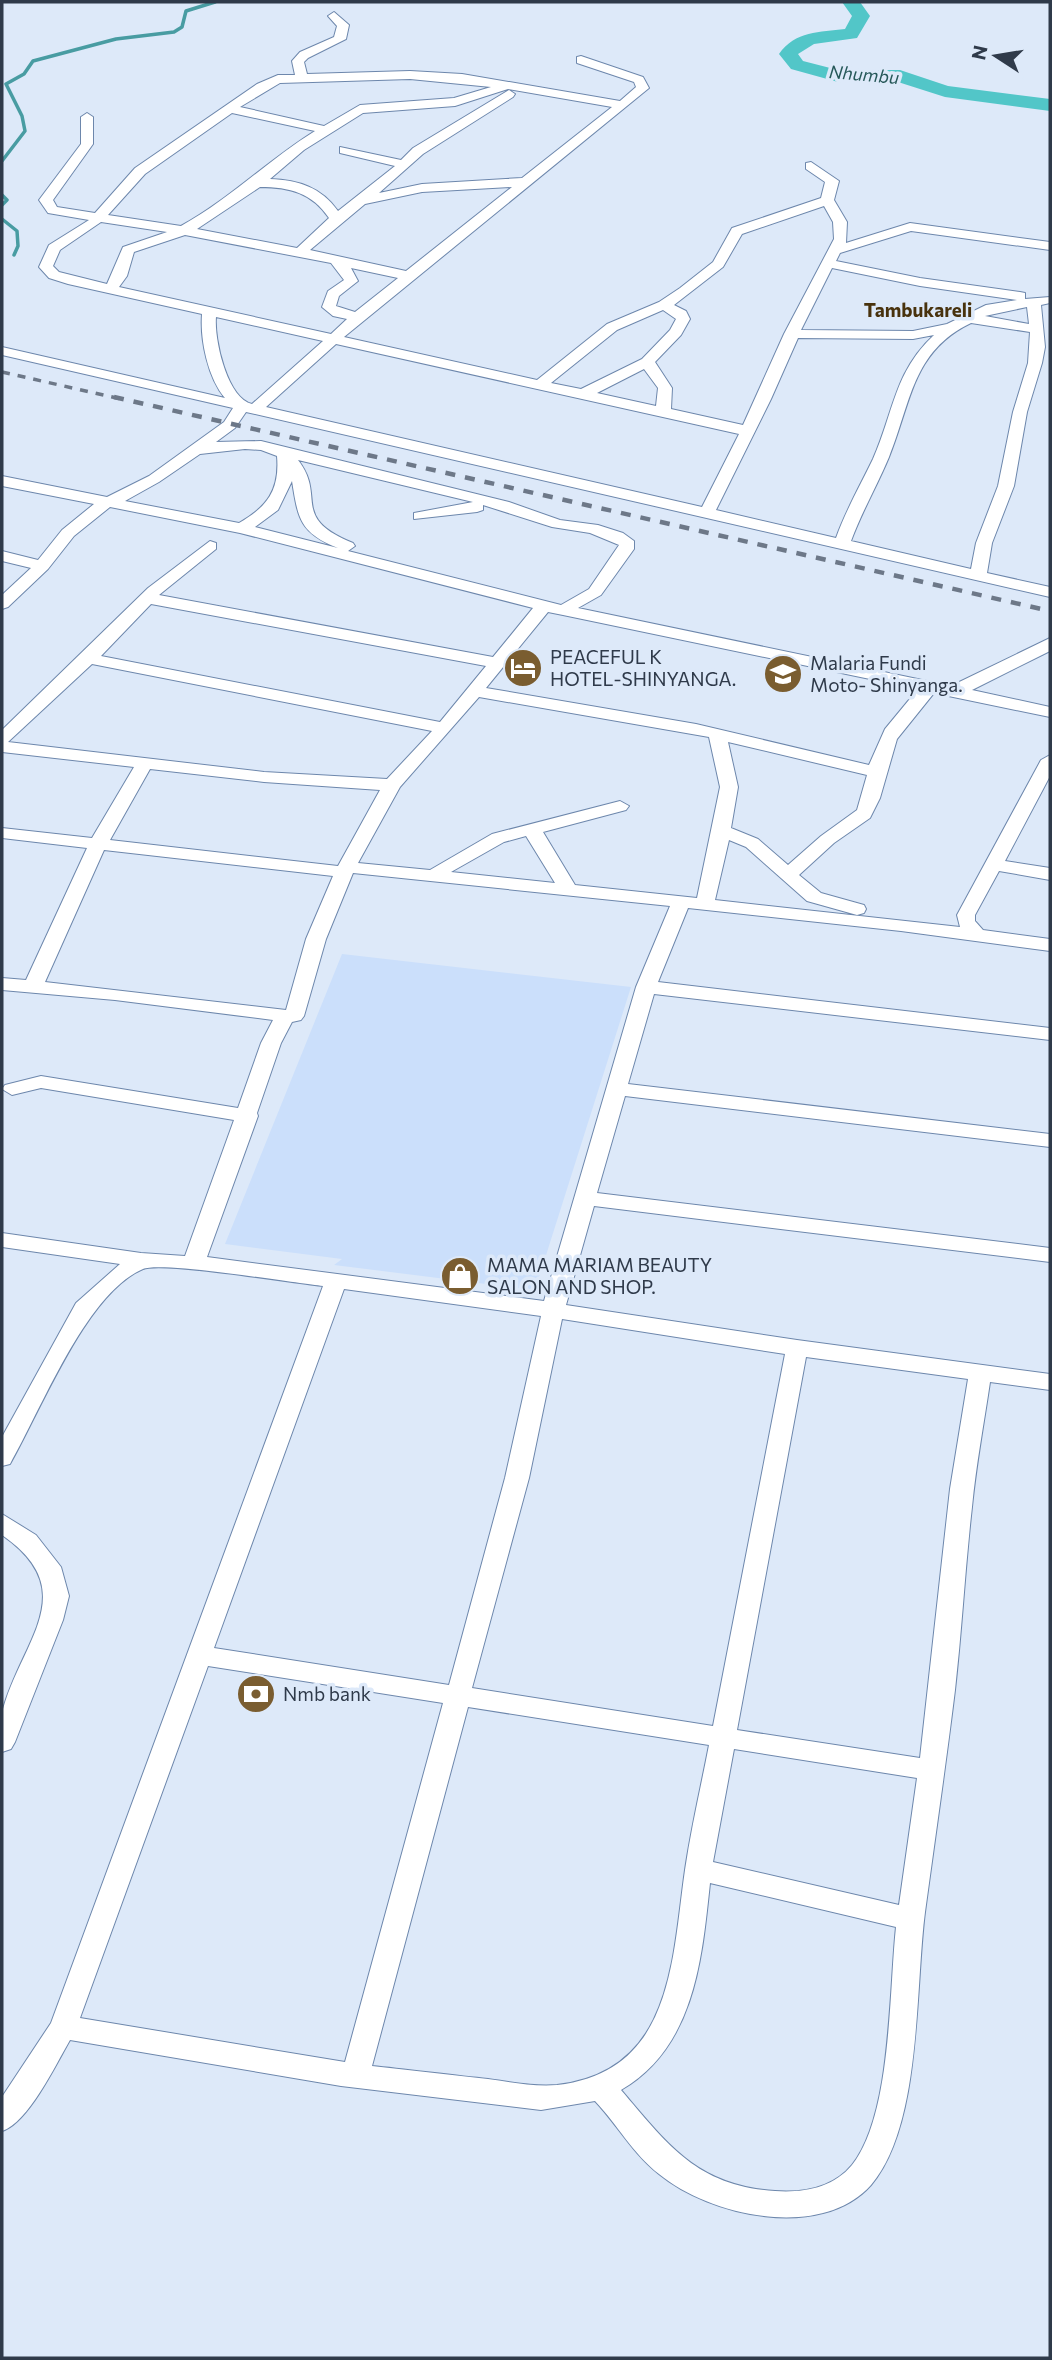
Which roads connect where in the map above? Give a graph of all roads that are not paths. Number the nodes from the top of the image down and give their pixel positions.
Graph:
1 (334, 16) dead end
2 (581, 60) dead end
3 (302, 77) junction
4 (514, 86) junction
5 (624, 105) junction
6 (230, 109) junction
7 (87, 117) dead end
8 (326, 130) junction
9 (345, 150) dead end
10 (402, 164) junction
11 (811, 166) dead end
12 (529, 182) junction
13 (257, 183) junction
14 (827, 200) junction
15 (362, 201) junction
16 (97, 217) junction
17 (335, 219) junction
18 (183, 231) junction
19 (1050, 246) edge
20 (836, 250) junction
21 (299, 253) junction
22 (337, 262) junction
23 (827, 264) junction
24 (409, 276) junction
25 (111, 289) junction
26 (1043, 301) edge
27 (664, 305) junction
28 (1000, 305) junction
29 (209, 309) junction
30 (358, 317) junction
31 (968, 318) junction
32 (951, 327) junction
33 (1032, 328) junction
34 (791, 334) junction
35 (332, 338) junction
36 (2, 351) edge
37 (647, 362) junction
38 (540, 385) junction
39 (583, 394) junction
40 (247, 408) junction
41 (663, 412) junction
42 (748, 431) junction
43 (196, 449) junction
44 (284, 452) junction
45 (2, 481) edge
46 (105, 503) junction
47 (503, 505) junction
48 (707, 512) junction
49 (420, 516) dead end
50 (241, 528) junction
51 (842, 545) junction
52 (210, 546) dead end
53 (2, 556) edge
54 (42, 566) junction
55 (395, 570) junction
56 (978, 576) junction
57 (1050, 592) edge
58 (148, 598) junction
59 (2, 604) edge
60 (544, 606) junction
61 (564, 610) junction
62 (1050, 643) edge
63 (89, 658) junction
64 (496, 663) junction
65 (928, 689) junction
66 (474, 691) junction
67 (947, 692) junction
68 (1050, 712) edge
69 (444, 728) junction
70 (717, 734) junction
71 (2, 739) edge
72 (2, 747) edge
73 (1050, 760) edge
74 (145, 764) junction
75 (876, 772) junction
76 (392, 785) junction
77 (620, 806) dead end
78 (533, 830) junction
79 (720, 830) junction
80 (2, 833) edge
81 (98, 844) junction
82 (993, 864) junction
83 (346, 869) junction
84 (1050, 874) edge
85 (433, 876) junction
86 (788, 876) junction
87 (569, 891) junction
88 (680, 904) junction
89 (704, 906) junction
90 (901, 925) junction
91 (976, 934) junction
92 (1050, 945) edge
93 (2, 984) edge
94 (33, 986) junction
95 (646, 986) junction
96 (285, 1016) junction
97 (1050, 1034) edge
98 (12, 1089) dead end
99 (617, 1089) junction
100 (248, 1116) junction
101 (1050, 1141) edge
102 (586, 1198) junction
103 (2, 1240) edge
104 (1050, 1255) edge
105 (141, 1260) junction
106 (194, 1262) junction
107 (336, 1281) junction
108 (553, 1310) junction
109 (797, 1348) junction
110 (980, 1372) junction
111 (1050, 1382) edge
112 (2, 1458) edge
113 (2, 1523) edge
114 (197, 1655) junction
115 (456, 1696) junction
116 (724, 1736) junction
117 (2, 1742) edge
118 (932, 1770) junction
119 (698, 1869) junction
120 (911, 1919) junction
121 (63, 2027) junction
122 (355, 2076) junction
123 (601, 2088) junction
124 (2, 2119) edge

1 - 3 street
2 - 5 street
3 - 4 street
3 - 6 street
4 - 5 street
4 - 8 street
4 - 10 street
5 - 12 street
6 - 8 street
6 - 16 street
7 - 16 street
8 - 13 street
9 - 10 street
10 - 15 street
11 - 14 street
12 - 15 street
12 - 24 street
13 - 17 street
13 - 18 street
14 - 20 street
14 - 27 street
15 - 17 street
16 - 18 street
16 - 25 street
17 - 21 street
18 - 21 street
18 - 25 street
19 - 20 street
20 - 23 street
21 - 22 street
22 - 24 street
22 - 30 street
23 - 26 street
23 - 34 street
24 - 30 street
25 - 29 street
26 - 28 street
26 - 33 street
27 - 37 street
27 - 38 street
28 - 31 street
28 - 33 street
29 - 35 street
29 - 40 street
30 - 35 street
31 - 32 street
31 - 33 street
32 - 34 street
32 - 51 street
33 - 56 street
34 - 42 street
35 - 38 street
35 - 40 street
36 - 40 street
37 - 39 street
37 - 41 street
38 - 39 street
39 - 41 street
40 - 43 street
40 - 48 street
41 - 42 street
42 - 48 street
43 - 44 street
43 - 46 street
44 - 47 street
44 - 50 street
44 - 55 street
45 - 46 street
46 - 50 street
46 - 54 street
47 - 49 street
47 - 61 street
48 - 51 street
50 - 55 street
51 - 56 street
52 - 58 street
53 - 54 street
54 - 59 street
55 - 60 street
56 - 57 street
58 - 63 street
58 - 64 street
60 - 61 street
60 - 64 street
61 - 65 street
62 - 67 street
63 - 69 street
63 - 71 street
64 - 66 street
65 - 67 street
65 - 75 street
66 - 69 street
66 - 70 street
67 - 68 street
69 - 76 street
70 - 75 street
70 - 79 street
72 - 74 street
73 - 82 street
74 - 76 street
74 - 81 street
75 - 86 street
76 - 83 street
77 - 78 street
78 - 85 street
78 - 87 street
79 - 86 street
79 - 89 street
80 - 81 street
81 - 83 street
81 - 94 street
82 - 84 street
82 - 91 street
83 - 85 street
83 - 96 street
85 - 87 street
86 - 90 street
87 - 88 street
88 - 89 street
88 - 95 street
89 - 90 street
90 - 91 street
91 - 92 street
93 - 94 street
94 - 96 street
95 - 97 street
95 - 99 street
96 - 100 street
98 - 100 street
99 - 101 street
99 - 102 street
100 - 106 street
102 - 104 street
102 - 108 street
103 - 105 street
105 - 106 street
105 - 112 street
106 - 107 street
107 - 108 street
107 - 114 street
108 - 109 street
108 - 115 street
109 - 110 street
109 - 116 street
110 - 111 street
110 - 118 street
113 - 117 street
114 - 115 street
114 - 121 street
115 - 116 street
115 - 122 street
116 - 118 street
116 - 119 street
118 - 120 street
119 - 120 street
119 - 123 street
120 - 123 street
121 - 122 street
121 - 124 street
122 - 123 street

